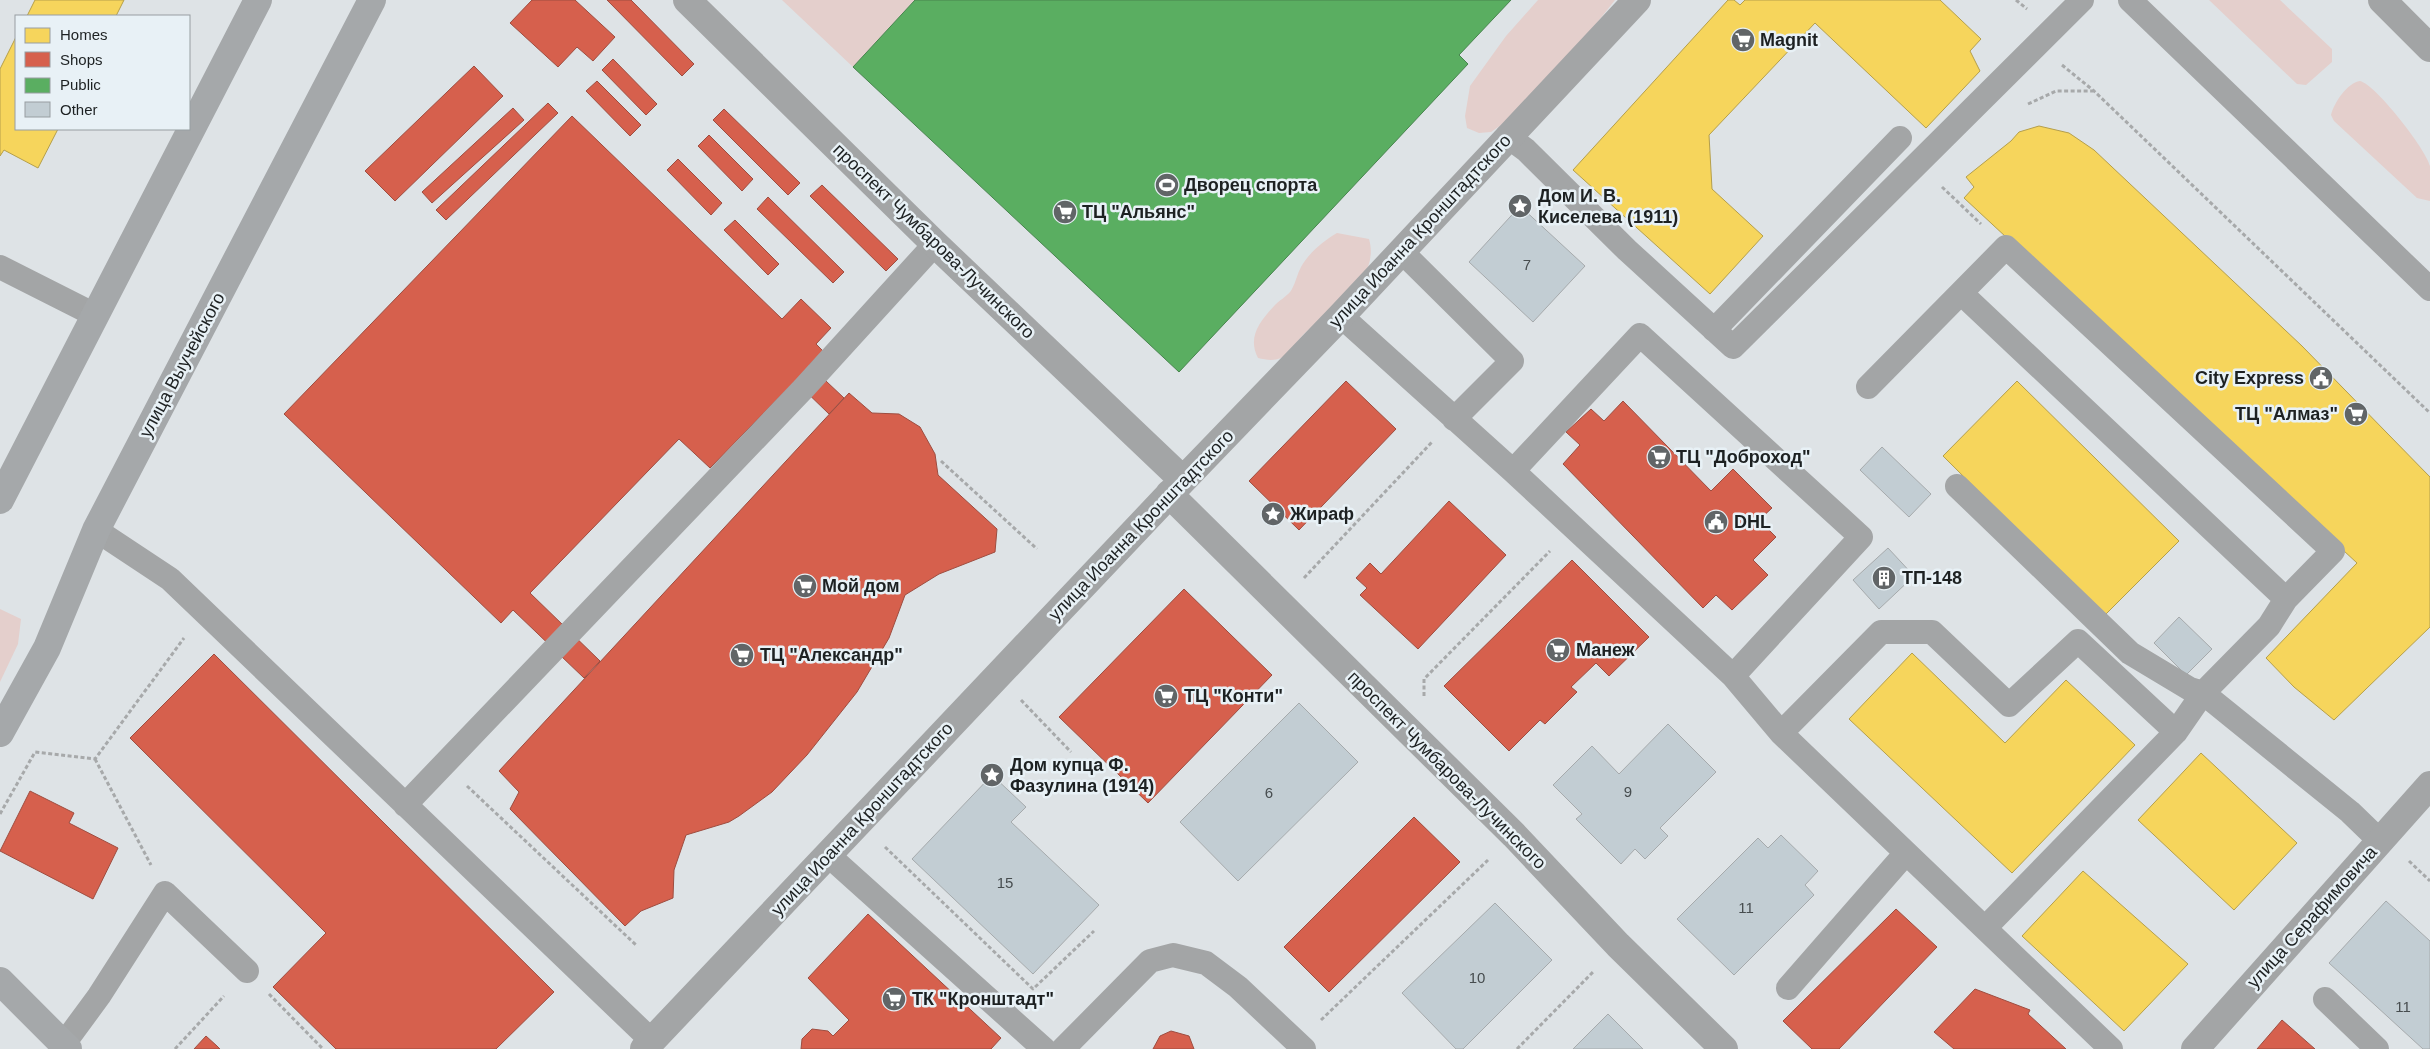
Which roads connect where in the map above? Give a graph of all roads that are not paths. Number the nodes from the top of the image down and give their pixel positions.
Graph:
1 (258, 0) edge
2 (372, 0) edge
3 (687, 0) edge
4 (1637, 0) edge
5 (2082, 0) edge
6 (2130, 0) edge
7 (2382, 0) edge
8 (2430, 48) edge
9 (1508, 136) junction
10 (1900, 138) dead end
11 (935, 244) junction
12 (1402, 252) junction
13 (0, 267) edge
14 (2430, 289) edge
15 (1961, 293) junction
16 (95, 315) junction
17 (1341, 316) junction
18 (1714, 330) junction
19 (1868, 387) dead end
20 (1454, 419) junction
21 (1514, 471) junction
22 (1957, 486) dead end
23 (1176, 487) junction
24 (0, 500) edge
25 (96, 530) junction
26 (2286, 599) junction
27 (1733, 676) junction
28 (2203, 693) junction
29 (2176, 732) junction
30 (1781, 733) junction
31 (0, 734) edge
32 (2430, 785) edge
33 (406, 805) junction
34 (2380, 841) junction
35 (1906, 852) junction
36 (828, 855) junction
37 (1986, 928) junction
38 (247, 971) road end
39 (0, 981) edge
40 (1788, 988) dead end
41 (2326, 999) dead end
42 (648, 1045) edge
43 (1300, 1046) edge
44 (66, 1047) edge
45 (1044, 1049) edge
46 (1063, 1049) edge
47 (1724, 1049) edge
48 (2111, 1049) edge
49 (2195, 1049) edge
50 (2377, 1049) edge

1 - 16 main road
2 - 25 main road, улица Выучейского
3 - 11 street, проспект Чумбарова-Лучинского
4 - 9 street, улица Иоанна Кронштадтского
5 - 18 lane
6 - 14 lane
7 - 8 main road
9 - 12 street, улица Иоанна Кронштадтского
9 - 18 lane
10 - 18 lane
11 - 23 street, проспект Чумбарова-Лучинского
11 - 33 lane
12 - 17 street, улица Иоанна Кронштадтского
12 - 20 lane
13 - 16 lane
15 - 19 lane
15 - 26 lane
15 - 26 lane
16 - 24 main road
17 - 20 lane
17 - 23 street, улица Иоанна Кронштадтского
20 - 21 lane
21 - 27 lane
21 - 27 lane
22 - 28 lane
23 - 36 street, улица Иоанна Кронштадтского
23 - 47 street, проспект Чумбарова-Лучинского
25 - 31 main road, улица Выучейского
25 - 33 lane
26 - 28 lane
27 - 30 lane
28 - 29 lane
28 - 34 lane
29 - 30 lane
29 - 37 lane
30 - 35 lane
32 - 34 street, улица Серафимовича
33 - 42 lane
34 - 49 street, улица Серафимовича
35 - 37 lane
35 - 40 lane
36 - 42 street, улица Иоанна Кронштадтского
36 - 45 lane
37 - 48 lane
38 - 44 lane
39 - 44 main road
41 - 50 lane
43 - 46 lane

